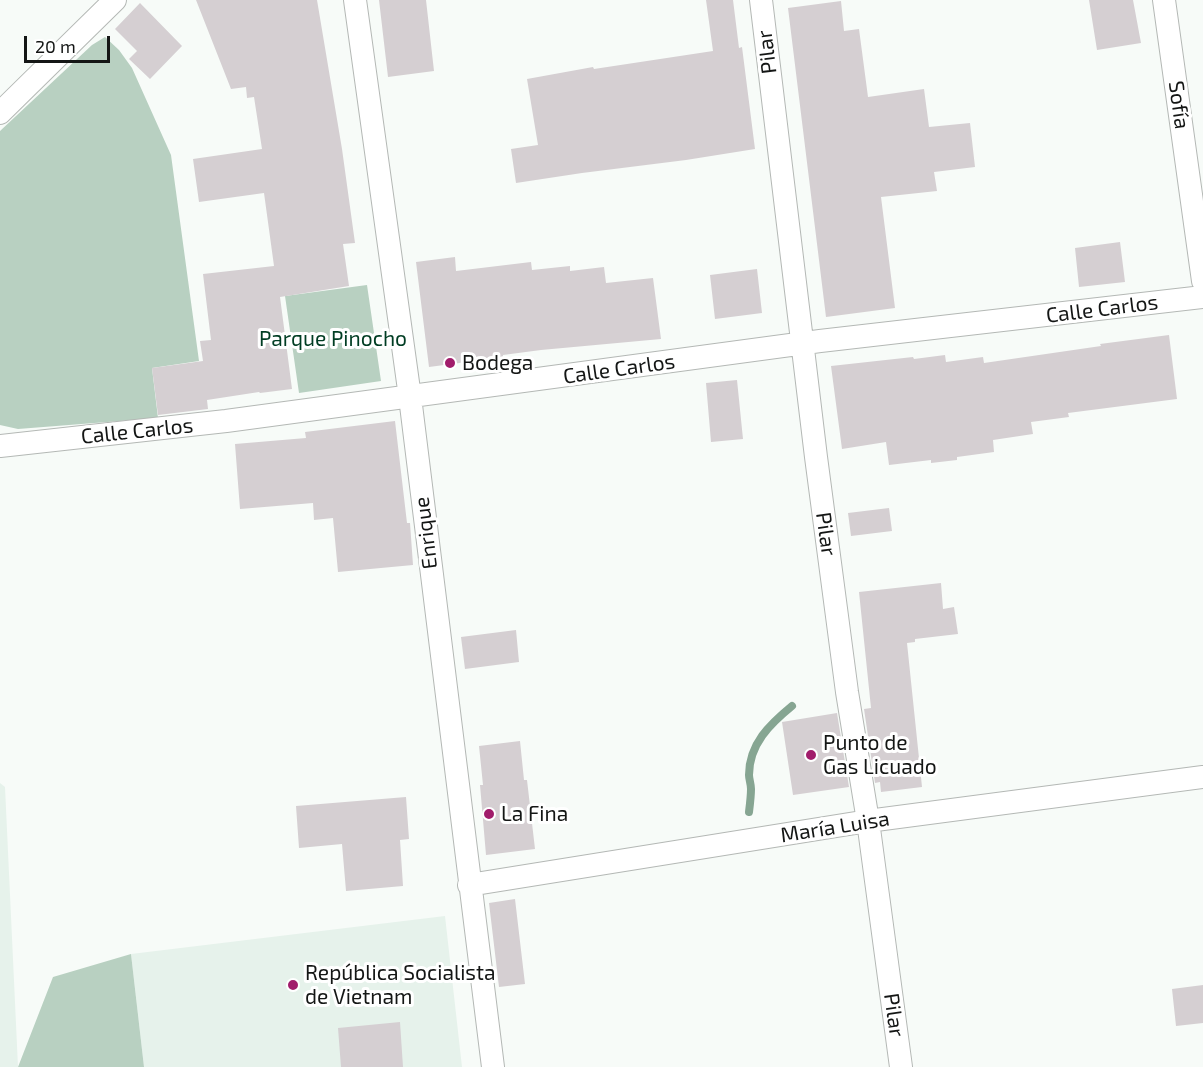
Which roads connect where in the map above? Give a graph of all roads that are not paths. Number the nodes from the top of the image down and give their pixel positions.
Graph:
1 (115, 0) edge
2 (355, 0) edge
3 (761, 0) edge
4 (1164, 0) edge
5 (0, 113) edge
6 (1203, 282) edge
7 (1203, 297) edge
8 (802, 343) junction
9 (410, 398) junction
10 (0, 446) edge
11 (1203, 777) edge
12 (868, 821) junction
13 (469, 885) junction
14 (493, 1067) edge
15 (901, 1067) edge

1 - 5 street
2 - 9 street, Enrique
3 - 8 street, Pilar
4 - 6 street, Sofía
7 - 8 street, Calle Carlos
8 - 9 street, Calle Carlos
8 - 12 street, Pilar
9 - 10 street, Calle Carlos
9 - 13 street, Enrique
11 - 12 street, María Luisa
12 - 13 street, María Luisa
12 - 15 street, Pilar
13 - 14 street, Enrique

